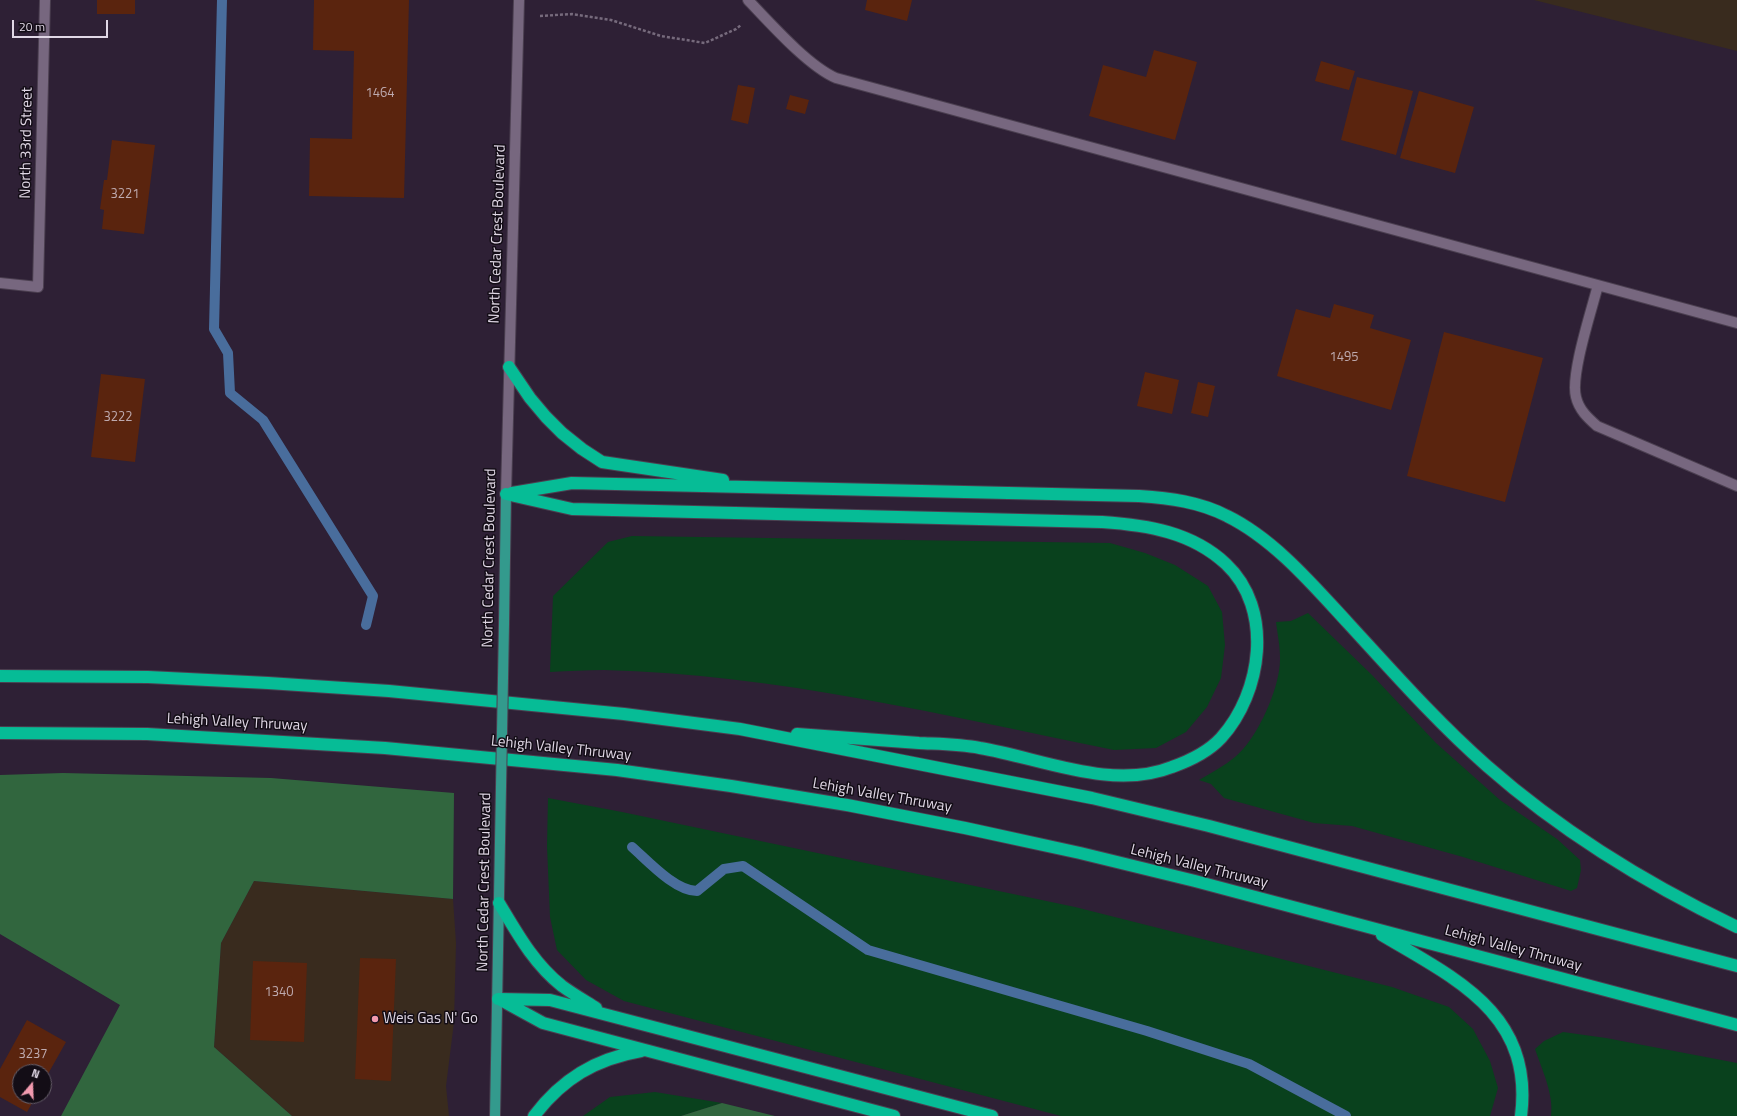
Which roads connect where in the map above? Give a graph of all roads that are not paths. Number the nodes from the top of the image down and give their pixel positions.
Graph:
1 (45, 0) edge
2 (519, 0) edge
3 (748, 0) edge
4 (0, 283) edge
5 (1598, 285) junction
6 (1737, 323) edge
7 (509, 366) junction
8 (1737, 486) edge
9 (776, 487) junction
10 (506, 494) junction
11 (0, 676) edge
12 (740, 729) junction
13 (0, 733) edge
14 (499, 903) junction
15 (1369, 927) junction
16 (1737, 927) edge
17 (1737, 966) edge
18 (498, 998) junction
19 (607, 1015) junction
20 (1737, 1025) edge
21 (645, 1050) junction
22 (495, 1116) edge
23 (534, 1116) edge
24 (894, 1116) edge
25 (992, 1116) edge
26 (1521, 1116) edge

1 - 4 main road, North 33rd Street
2 - 7 main road, North Cedar Crest Boulevard
3 - 5 main road
5 - 6 main road
5 - 8 main road
7 - 9 highway
7 - 10 main road, North Cedar Crest Boulevard
9 - 10 highway
9 - 16 highway
10 - 12 highway
10 - 14 main road, North Cedar Crest Boulevard, bridge
11 - 12 highway
12 - 17 highway
13 - 15 highway, Lehigh Valley Thruway
14 - 18 main road, North Cedar Crest Boulevard
14 - 19 highway
15 - 20 highway, Lehigh Valley Thruway
15 - 26 highway
18 - 19 highway
18 - 21 highway
18 - 22 main road, North Cedar Crest Boulevard
19 - 25 highway
21 - 23 highway
21 - 24 highway

